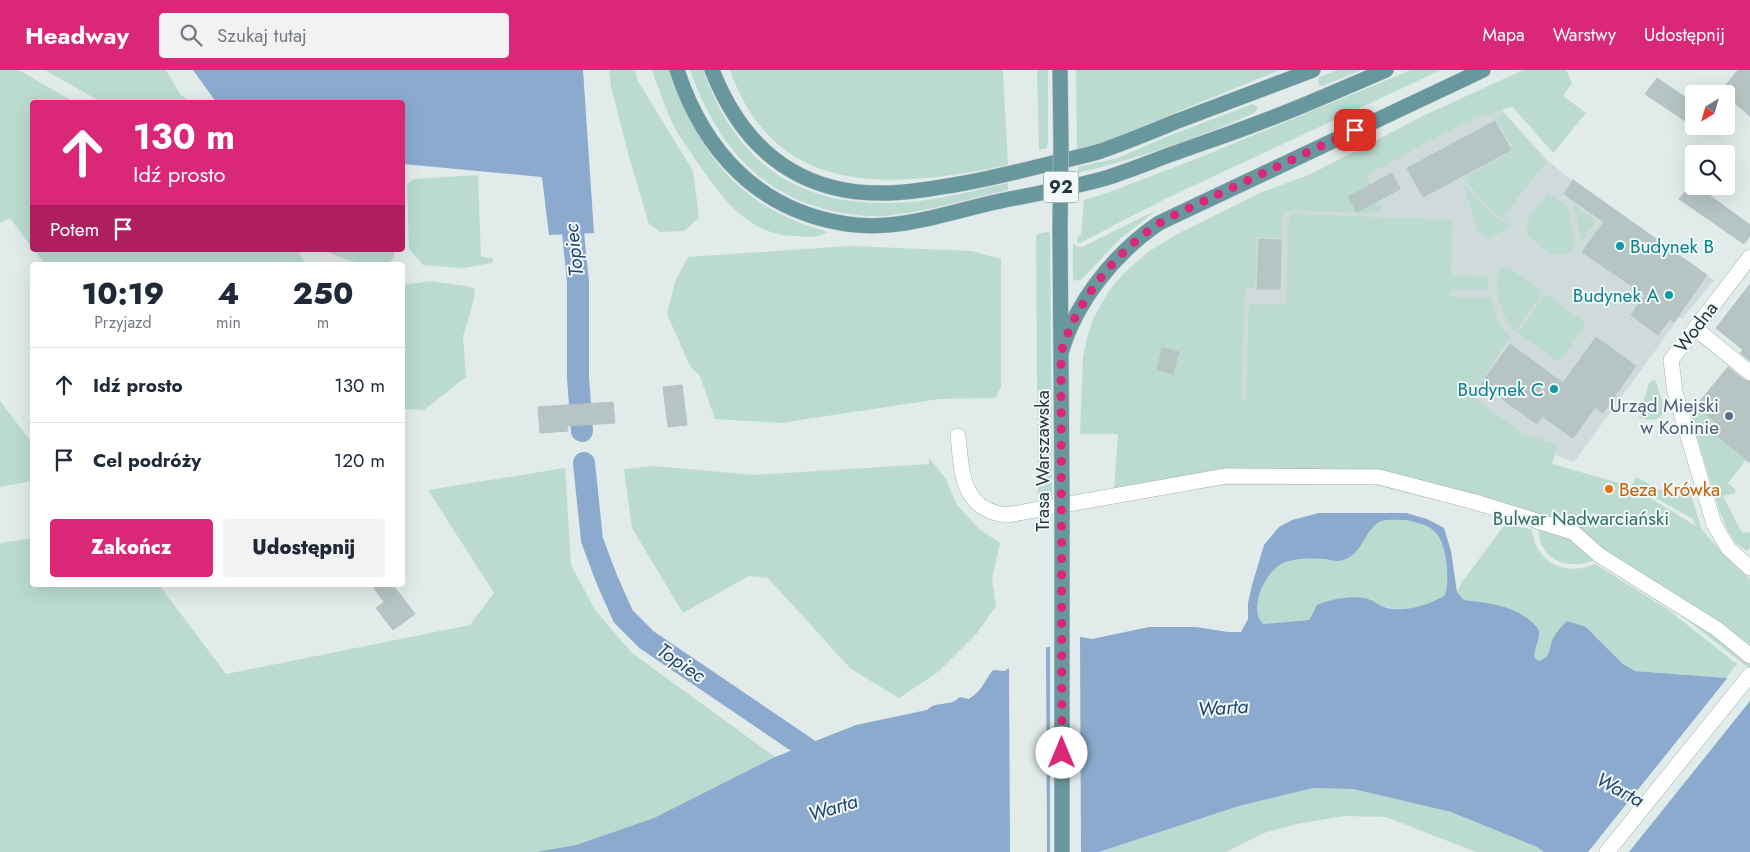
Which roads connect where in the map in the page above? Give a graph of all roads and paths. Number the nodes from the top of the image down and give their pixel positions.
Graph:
1 (677, 70) edge
2 (712, 70) edge
3 (1060, 70) edge
4 (1313, 70) edge
5 (1386, 70) edge
6 (1483, 70) edge
7 (1750, 256) edge
8 (1695, 328) junction
9 (1061, 353) junction
10 (1750, 373) edge
11 (958, 436) dead end
12 (1750, 568) edge
13 (1750, 656) edge
14 (1750, 675) edge
15 (1062, 852) edge
16 (1607, 852) edge

1 - 5 main road
2 - 4 main road
3 - 9 main road, Trasa Warszawska / 92, bridge
6 - 9 main road
7 - 8 street, Wodna
8 - 10 street
8 - 12 street, Wodna
9 - 15 main road, Trasa Warszawska / 92, bridge
11 - 13 street
14 - 16 street

